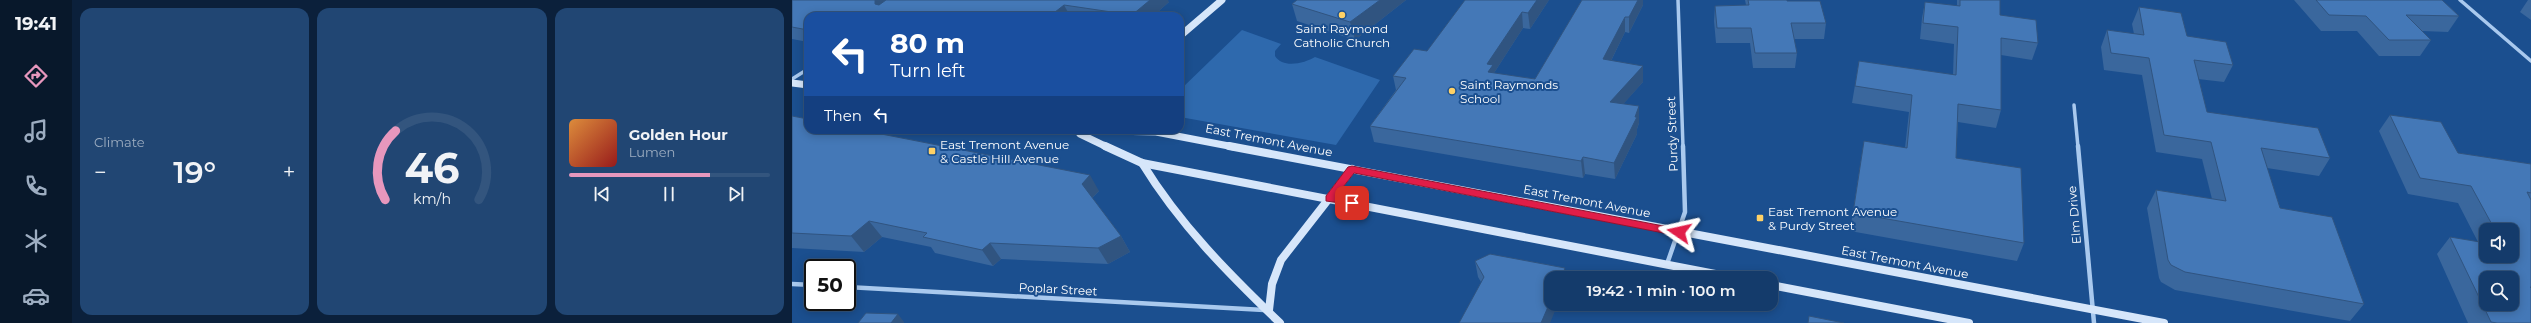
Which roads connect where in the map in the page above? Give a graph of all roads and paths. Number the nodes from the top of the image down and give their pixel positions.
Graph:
1 (1222, 0) edge
2 (1678, 0) edge
3 (2460, 0) edge
4 (1184, 33) edge
5 (2531, 61) edge
6 (804, 72) edge
7 (792, 80) edge
8 (792, 83) edge
9 (804, 84) edge
10 (2074, 105) dead end
11 (1083, 134) edge
12 (1167, 134) edge
13 (1142, 163) junction
14 (1352, 169) junction
15 (1329, 198) junction
16 (1679, 232) junction
17 (1667, 264) junction
18 (1702, 271) edge
19 (792, 284) edge
20 (804, 285) edge
21 (1778, 286) edge
22 (856, 287) edge
23 (1269, 310) junction
24 (2093, 310) junction
25 (1280, 323) edge
26 (1969, 323) edge
27 (2094, 323) edge
28 (2164, 323) edge

1 - 4 main road
2 - 16 street, Purdy Street
3 - 5 street
6 - 7 street
8 - 9 main road
10 - 24 street, Elm Drive
11 - 13 main road, East Tremont Avenue
12 - 14 main road, East Tremont Avenue
13 - 15 main road, East Tremont Avenue
13 - 23 main road
14 - 15 main road
14 - 16 main road, East Tremont Avenue
15 - 17 main road, East Tremont Avenue
15 - 23 main road
16 - 17 street, Purdy Street
16 - 24 main road, East Tremont Avenue
17 - 18 main road, East Tremont Avenue
19 - 20 street
21 - 26 main road
22 - 23 street, Poplar Street
23 - 25 main road
24 - 27 street, Elm Drive
24 - 28 main road, East Tremont Avenue

